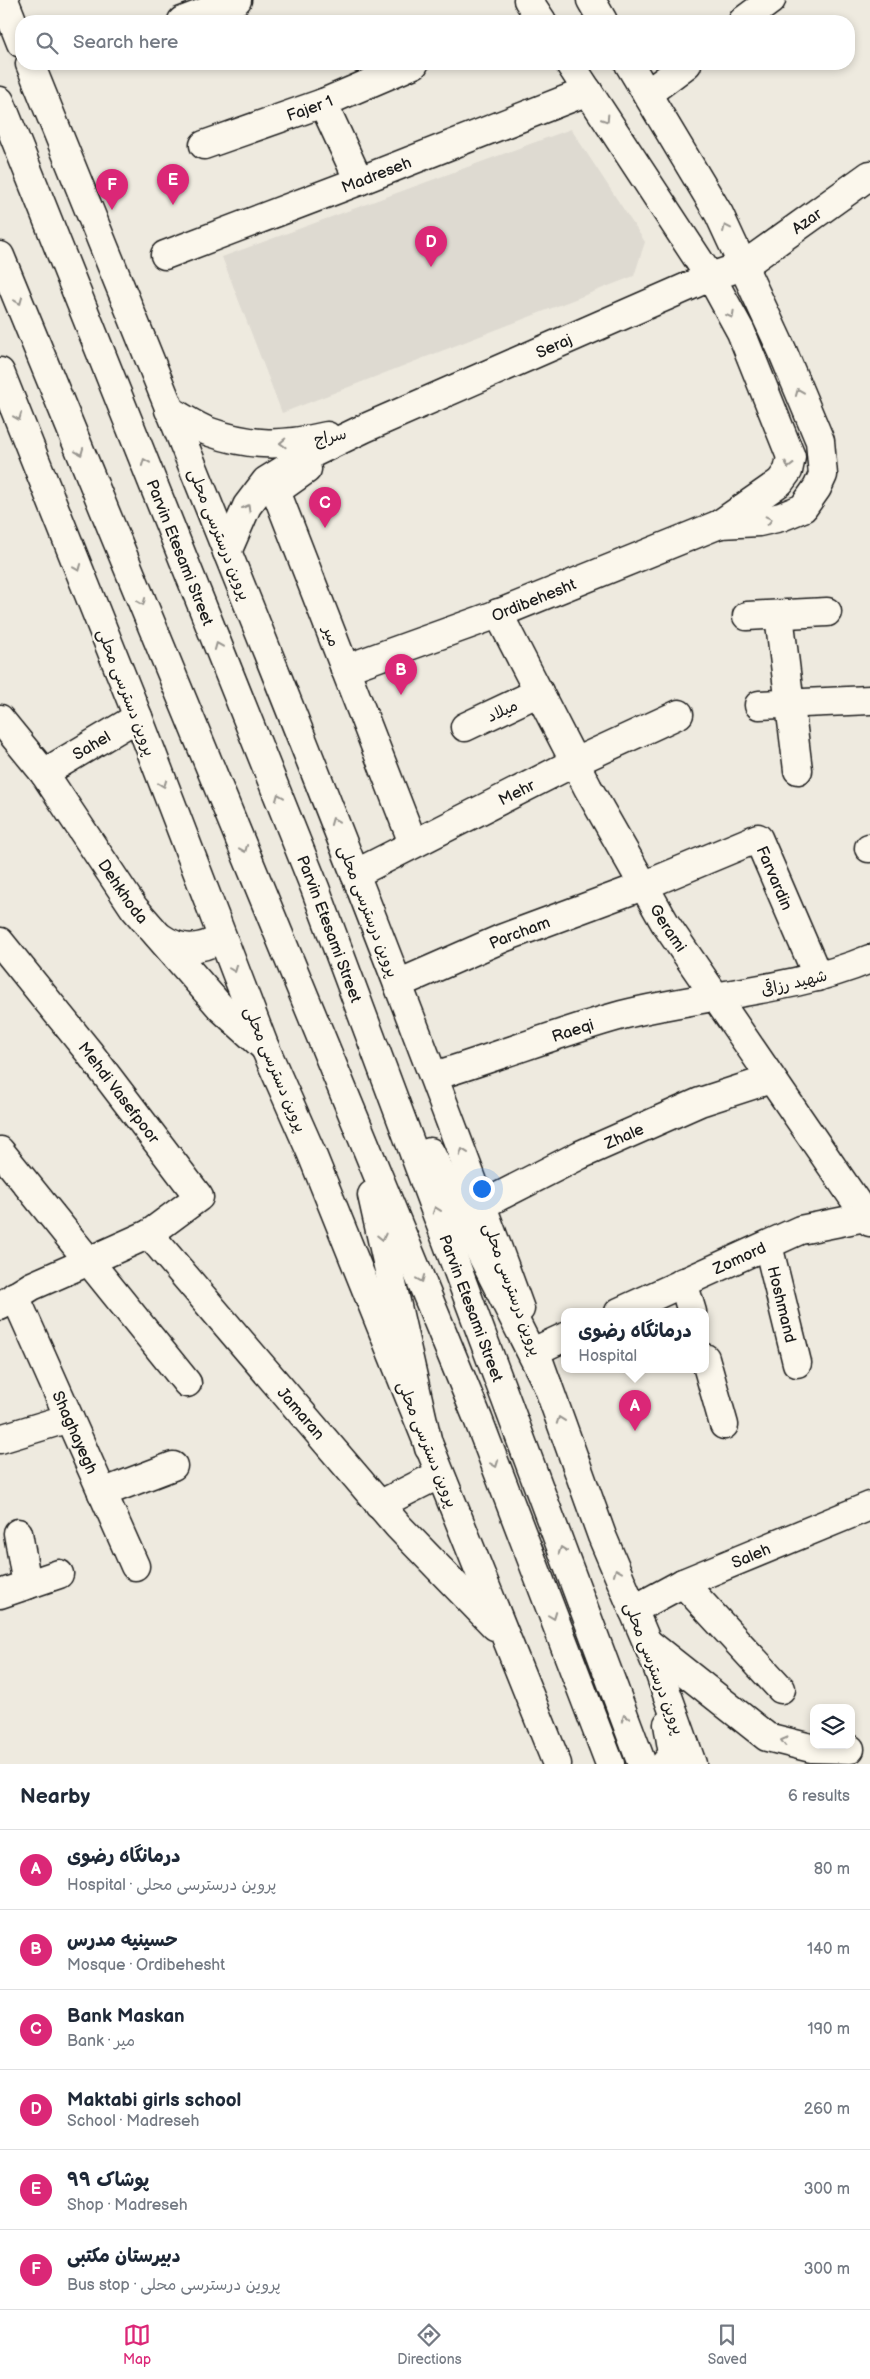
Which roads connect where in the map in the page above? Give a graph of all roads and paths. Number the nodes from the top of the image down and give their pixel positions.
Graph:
1 (4, 0) edge
2 (237, 0) edge
3 (528, 0) edge
4 (591, 0) edge
5 (771, 0) edge
6 (198, 15) edge
7 (538, 15) edge
8 (600, 15) edge
9 (751, 15) edge
10 (15, 28) edge
11 (32, 70) edge
12 (400, 70) edge
13 (574, 70) edge
14 (633, 70) edge
15 (679, 70) edge
16 (588, 91) junction
17 (647, 94) junction
18 (0, 102) edge
19 (323, 103) junction
20 (204, 145) dead end
21 (870, 176) edge
22 (360, 182) junction
23 (165, 255) dead end
24 (0, 256) edge
25 (743, 266) junction
26 (710, 277) junction
27 (0, 372) edge
28 (169, 410) junction
29 (365, 428) junction
30 (326, 447) junction
31 (720, 524) junction
32 (227, 552) junction
33 (827, 612) dead end
34 (498, 613) junction
35 (778, 615) junction
36 (747, 616) dead end
37 (345, 668) junction
38 (539, 692) junction
39 (870, 700) edge
40 (790, 703) junction
41 (759, 705) dead end
42 (679, 714) dead end
43 (138, 717) junction
44 (0, 719) edge
45 (465, 727) dead end
46 (575, 762) junction
47 (798, 770) dead end
48 (44, 773) junction
49 (413, 843) junction
50 (355, 874) junction
51 (643, 886) junction
52 (156, 934) junction
53 (222, 938) junction
54 (0, 942) edge
55 (870, 959) edge
56 (818, 977) junction
57 (398, 984) junction
58 (715, 998) junction
59 (368, 1029) junction
60 (265, 1048) junction
61 (434, 1076) junction
62 (771, 1079) junction
63 (356, 1121) junction
64 (0, 1151) edge
65 (482, 1204) junction
66 (869, 1218) edge
67 (149, 1234) junction
68 (768, 1244) junction
69 (89, 1261) junction
70 (684, 1282) junction
71 (8, 1301) edge
72 (628, 1308) edge
73 (691, 1308) edge
74 (561, 1339) edge
75 (535, 1351) junction
76 (797, 1363) dead end
77 (709, 1372) edge
78 (186, 1383) dead end
79 (548, 1386) junction
80 (69, 1418) junction
81 (724, 1425) dead end
82 (0, 1439) edge
83 (429, 1448) junction
84 (173, 1466) dead end
85 (440, 1474) junction
86 (102, 1492) junction
87 (379, 1505) junction
88 (870, 1506) edge
89 (18, 1533) dead end
90 (135, 1566) dead end
91 (59, 1574) dead end
92 (683, 1583) junction
93 (27, 1585) junction
94 (0, 1594) edge
95 (633, 1610) junction
96 (505, 1636) junction
97 (652, 1654) junction
98 (781, 1689) dead end
99 (539, 1721) junction
100 (860, 1744) edge
101 (551, 1764) edge
102 (557, 1764) edge
103 (563, 1764) edge
104 (610, 1764) edge
105 (642, 1764) edge
106 (665, 1764) edge
107 (692, 1764) edge
108 (817, 1764) edge

1 - 10 street
2 - 6 street
3 - 7 street
4 - 8 street
5 - 9 street
11 - 28 street, پروین درسترسی محلی
12 - 19 street, Fajer 1
13 - 16 street
14 - 17 street
15 - 17 street
16 - 22 street, Madreseh
16 -> 26 street
25 -> 17 street
59 -> 18 street, Parvin Etesami Street
19 - 20 street, Fajer 1
19 - 22 street
21 - 25 street, Azar
22 - 23 street, Madreseh
24 -> 63 street, Parvin Etesami Street
25 - 26 street, Seraj
31 -> 25 street
26 - 29 street, Seraj
26 -> 31 street
27 -> 43 street, پروین دسترسی محلی
29 -> 28 street, سراج
28 - 32 street, پروین درسترسی محلی
29 - 30 street, سراج
32 -> 30 street, سراج
30 - 37 street, میر
31 - 34 street, Ordibehesht
50 -> 32 street, پروین درسترسی محلی
33 - 35 street
34 - 37 street, Ordibehesht
34 - 38 street, Gerami
35 - 36 street
35 - 40 street
37 - 49 street, میر
38 - 45 street, میلاد
38 - 46 street, Gerami
39 - 40 street
40 - 41 street
40 - 47 street
42 - 46 street, Mehr
43 - 48 street, Sahel
43 -> 53 street, پروین دسترسی محلی
44 - 48 street, Dehkhoda
46 - 49 street, Mehr
46 - 51 street, Gerami
48 - 52 street, Dehkhoda
49 - 50 street, Mehr
50 - 57 street, پروین درسترسی محلی
51 - 56 street, Farvardin
51 - 57 street, Parcham
51 - 58 street, Gerami
52 - 53 street
52 - 60 street, Dehkhoda
53 -> 60 street, پروین دسترسی محلی
54 - 67 street, Mehdi Vasefpoor
55 - 56 street, شهید رزاقی
56 - 58 street, شهید رزاقی
57 - 61 street, پروین درسترسی محلی
58 - 61 street, Raeqi
58 - 62 street, Gerami
59 - 79 street
105 -> 59 street, Parvin Etesami Street
60 - 83 street, پروین دسترسی محلی
65 -> 61 street, پروین درسترسی محلی
62 - 65 street, Zhale
62 - 66 street, Gerami
63 -> 83 street
63 -> 104 street, Parvin Etesami Street
64 - 69 street
65 - 75 street, پروین درسترسی محلی
66 - 68 street, Zomord
67 - 69 street
67 - 87 street, Jamaran
68 - 70 street, Zomord
68 - 76 street, Hoshmand
69 - 71 street
69 - 78 street
70 - 72 street, Zomord
70 - 73 street
71 - 80 street, Shaghayegh
74 - 75 street
75 - 79 street, پروین درسترسی محلی
77 - 81 street
95 -> 79 street, پروین درسترسی محلی
80 - 82 street
80 - 86 street, Shaghayegh
83 - 85 street, پروین دسترسی محلی
84 - 86 street
85 - 87 street
85 - 96 street, پروین دسترسی محلی
86 - 90 street, Shaghayegh
87 - 96 street, Jamaran
88 - 92 street, Saleh
89 - 93 street
91 - 93 street
92 - 95 street, Saleh
92 - 98 street
93 - 94 street
95 - 97 street, پروین درسترسی محلی
96 - 99 street, پروین دسترسی محلی
100 -> 97 street
97 - 106 street
97 - 107 street, پروین درسترسی محلی
99 - 101 street
99 - 102 street, پروین دسترسی محلی
99 - 103 street
100 - 108 street

